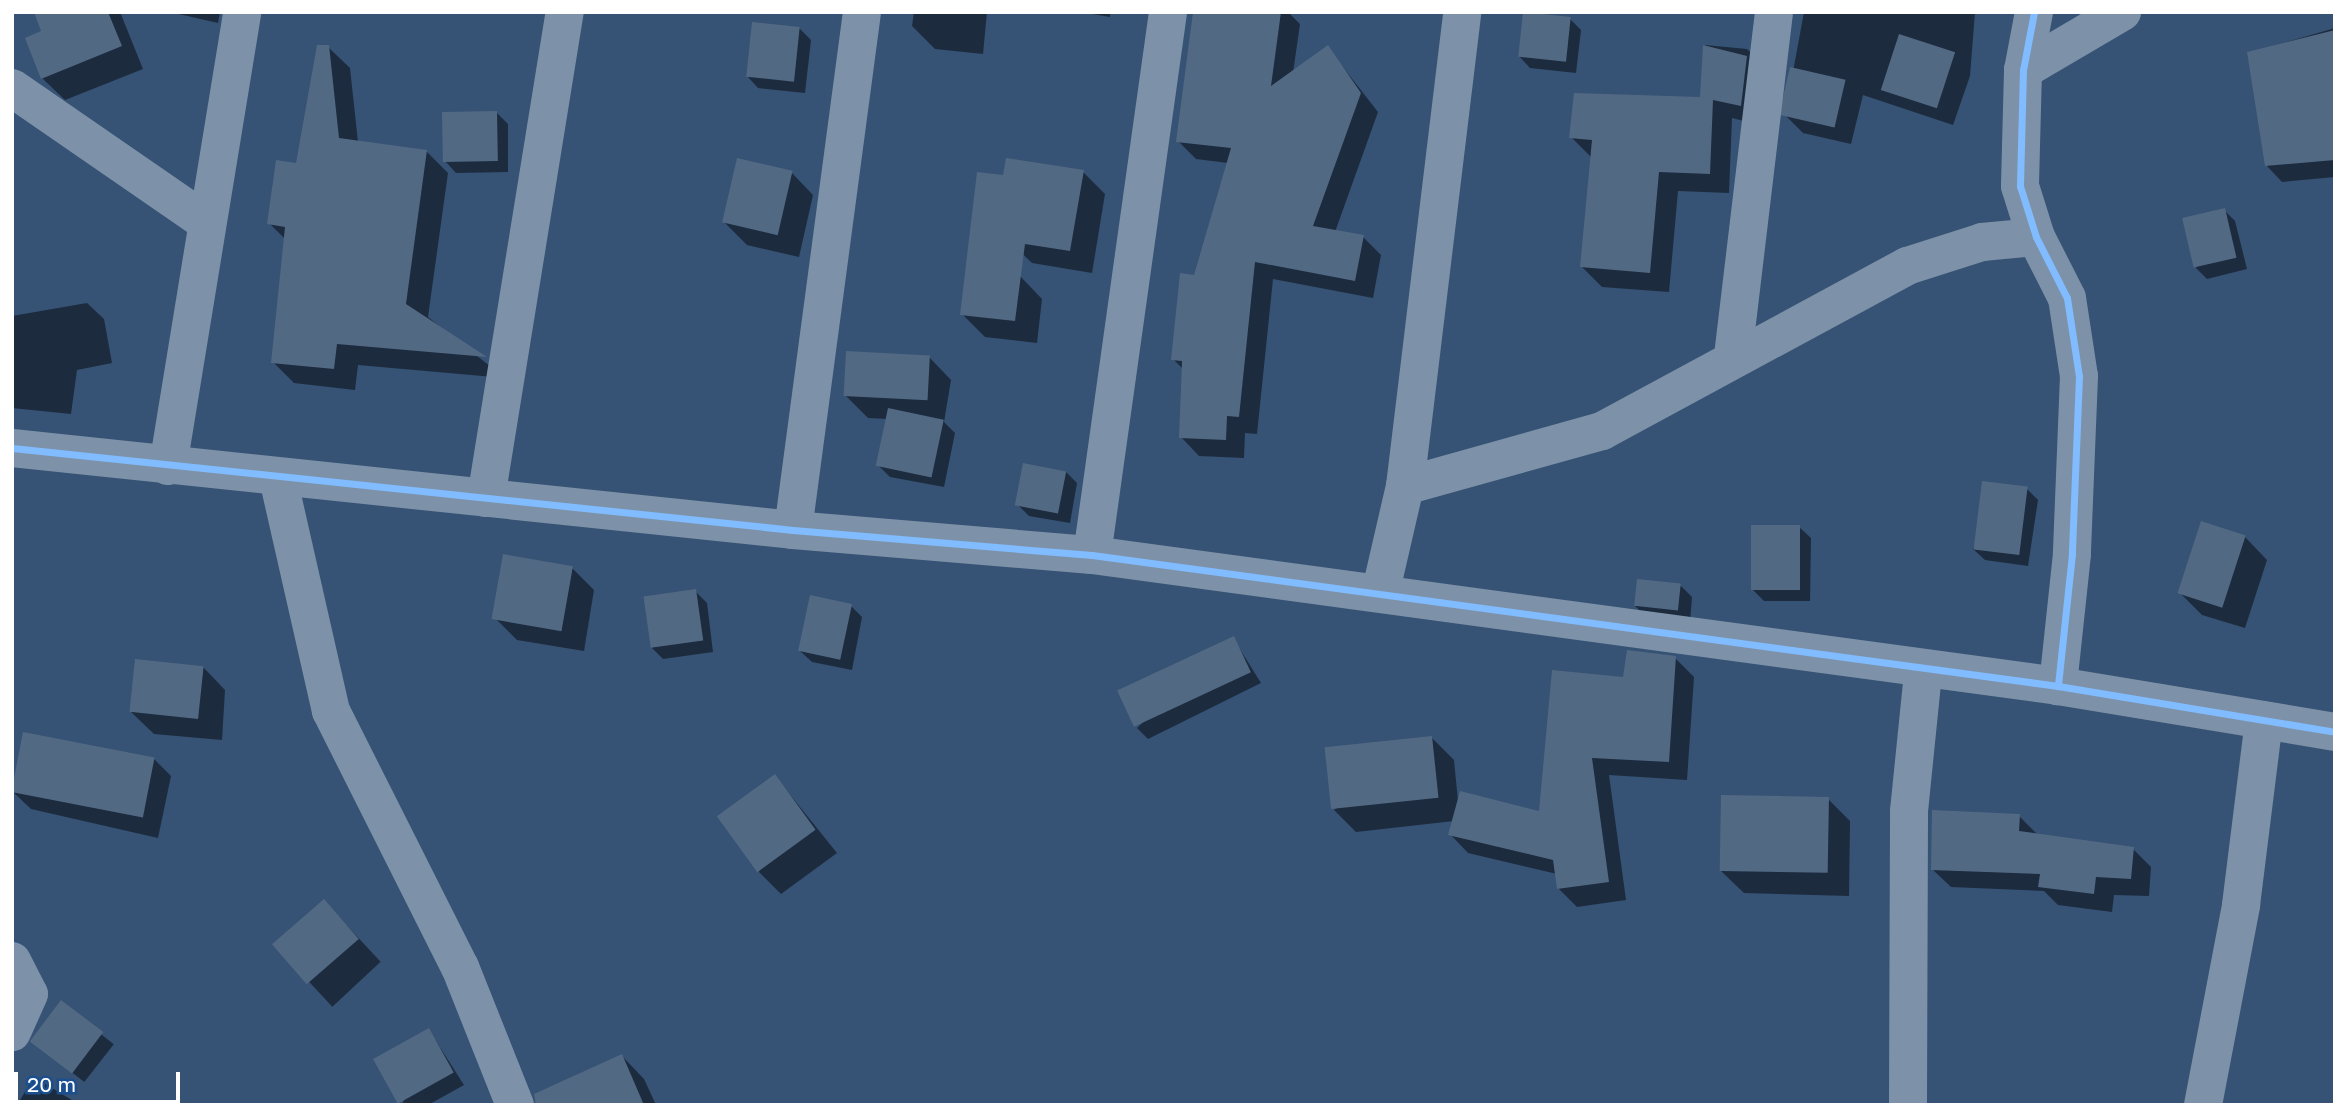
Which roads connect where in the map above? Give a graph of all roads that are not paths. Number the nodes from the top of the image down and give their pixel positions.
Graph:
1 (242, 12) edge
2 (565, 12) edge
3 (862, 12) edge
4 (1168, 12) edge
5 (1462, 12) edge
6 (1774, 12) edge
7 (2034, 12) edge
8 (2122, 12) edge
9 (2023, 70) junction
10 (12, 88) edge
11 (206, 222) junction
12 (2035, 237) junction
13 (1733, 356) junction
14 (12, 448) edge
15 (168, 466) junction
16 (278, 478) junction
17 (1405, 486) junction
18 (486, 498) junction
19 (793, 530) junction
20 (1092, 555) junction
21 (1381, 590) junction
22 (1923, 672) junction
23 (2058, 686) junction
24 (2264, 720) junction
25 (2335, 732) edge
26 (12, 961) edge
27 (12, 1032) edge
28 (514, 1105) edge
29 (1908, 1105) edge
30 (2203, 1105) edge

1 - 11 street
2 - 18 street
3 - 19 street
4 - 20 street
5 - 17 street
6 - 13 street
7 - 9 street
8 - 9 street
9 - 12 street
10 - 11 street
11 - 15 street
12 - 13 street
12 - 23 street
13 - 17 street
14 - 15 street
15 - 16 street
16 - 18 street
16 - 28 street
17 - 21 street
18 - 19 street
19 - 20 street
20 - 21 street
21 - 22 street
22 - 23 street
22 - 29 street
23 - 24 street
24 - 25 street
24 - 30 street
26 - 27 street

